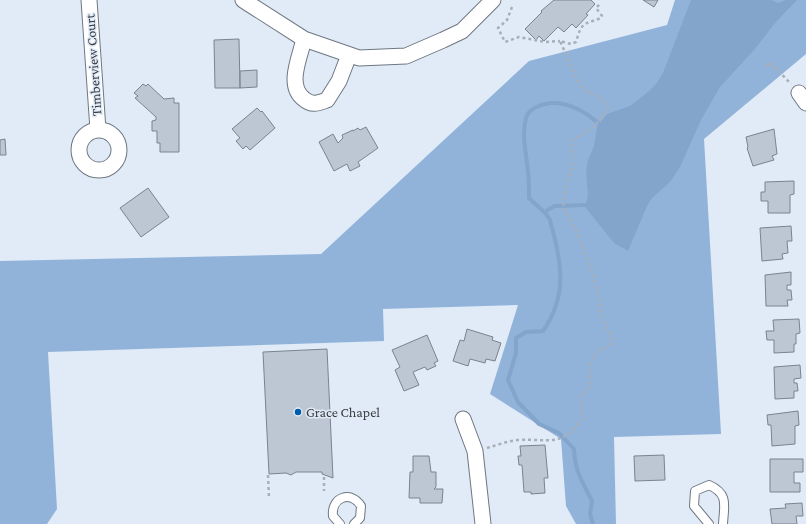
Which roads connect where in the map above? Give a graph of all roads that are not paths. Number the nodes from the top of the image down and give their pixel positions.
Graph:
1 (89, 0) edge
2 (243, 0) edge
3 (493, 0) edge
4 (304, 39) junction
5 (349, 55) junction
6 (98, 130) dead end
7 (463, 419) dead end
8 (340, 524) edge
9 (354, 524) edge
10 (483, 524) edge
11 (709, 524) edge
12 (723, 524) edge

1 - 6 street, Timberview Court
2 - 4 street
3 - 5 street
4 - 5 street
4 - 5 street
7 - 10 street
8 - 9 lane
11 - 12 lane

